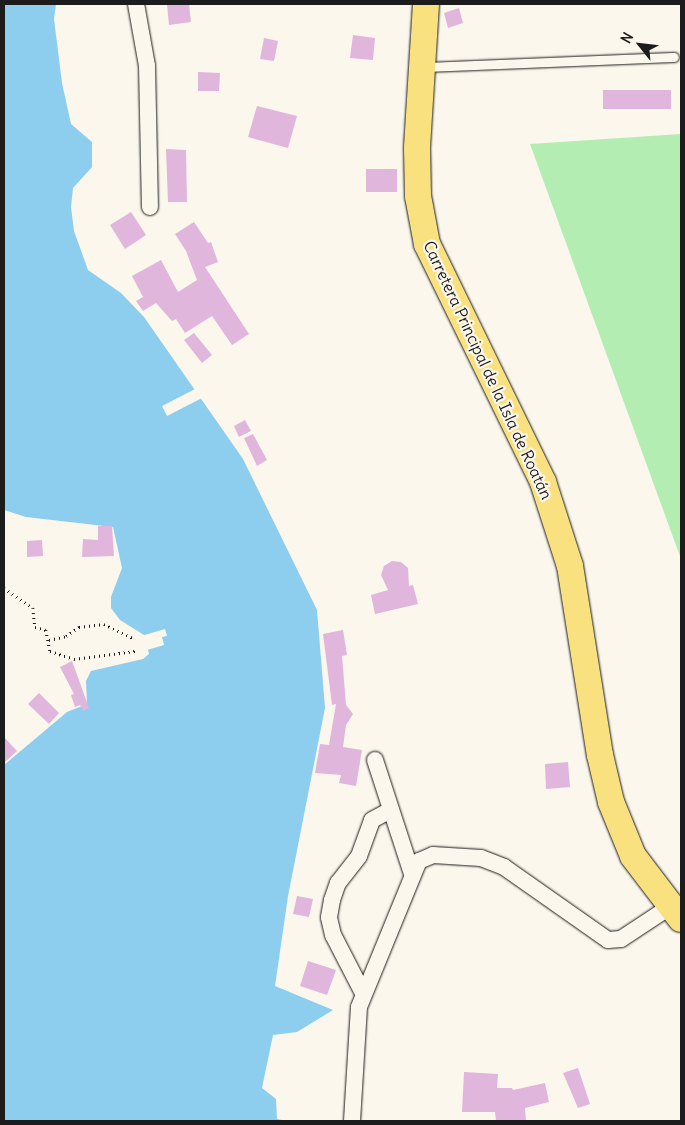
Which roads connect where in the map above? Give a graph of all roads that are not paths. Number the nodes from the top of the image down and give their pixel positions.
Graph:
1 (136, 4) edge
2 (426, 4) edge
3 (674, 56) dead end
4 (424, 67) junction
5 (150, 208) dead end
6 (374, 760) dead end
7 (391, 810) junction
8 (412, 874) junction
9 (676, 913) edge
10 (363, 993) junction
11 (352, 1121) edge

1 - 5 street
2 - 4 main road, Carretera Principal de la Isla de Roatán
3 - 4 lane
4 - 9 main road, Carretera Principal de la Isla de Roatán
6 - 7 street
7 - 8 street
7 - 10 street
8 - 9 street
8 - 10 street
10 - 11 street

